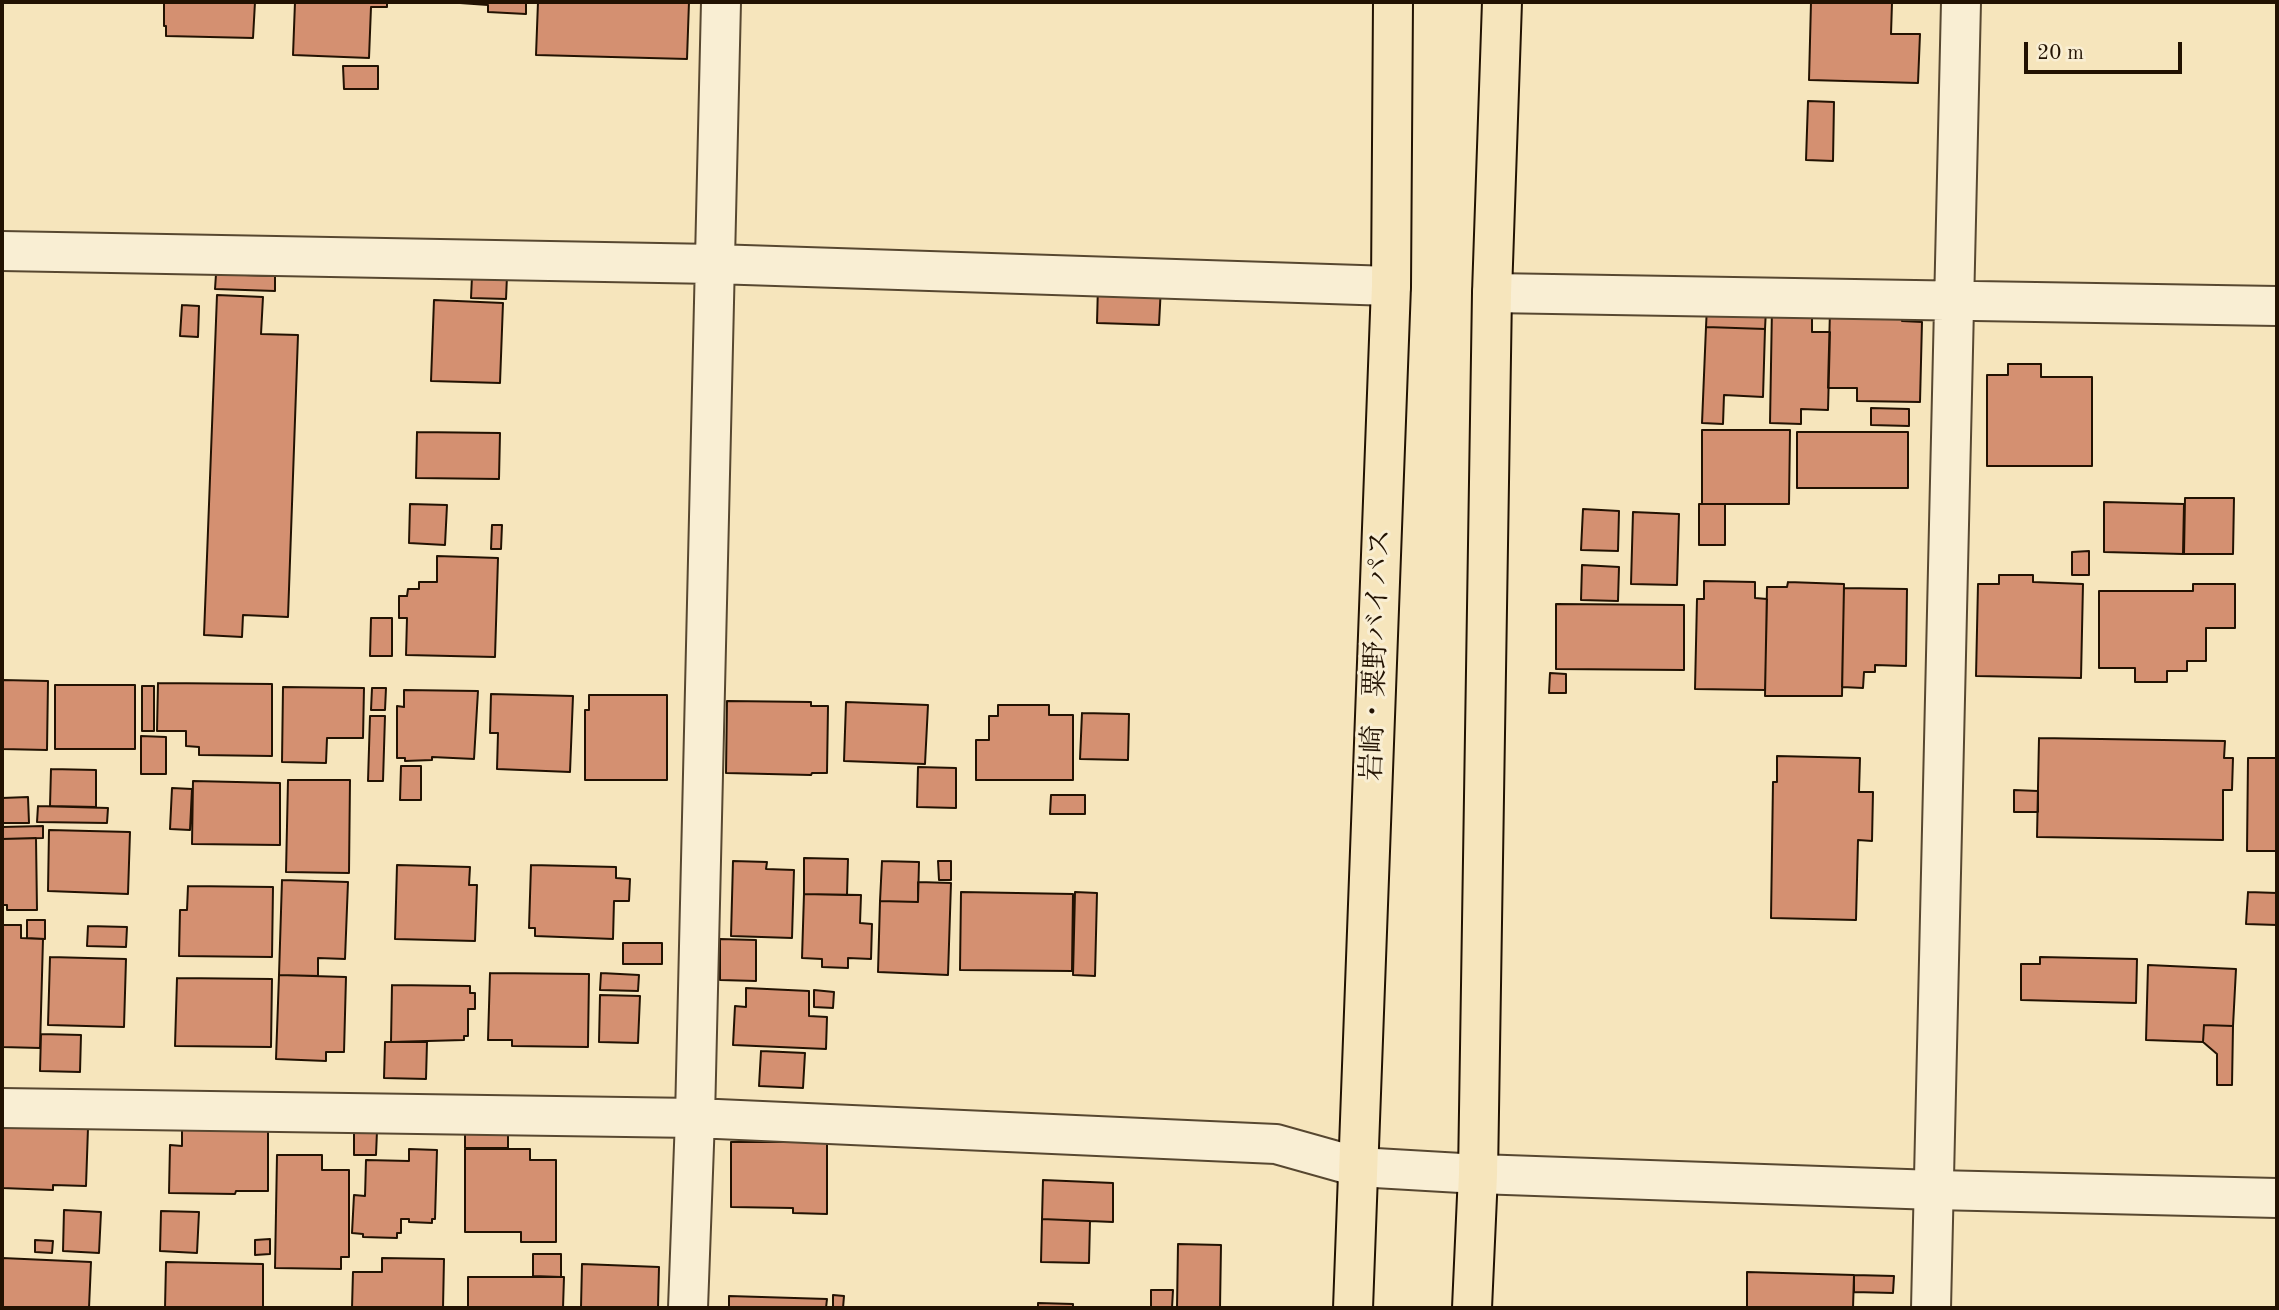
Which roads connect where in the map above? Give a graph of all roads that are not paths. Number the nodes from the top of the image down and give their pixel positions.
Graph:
1 (721, 2) edge
2 (1393, 2) edge
3 (1502, 2) edge
4 (1961, 2) edge
5 (2, 251) edge
6 (714, 264) junction
7 (1391, 286) junction
8 (1492, 293) junction
9 (1952, 301) junction
10 (2277, 306) edge
11 (2, 1108) edge
12 (695, 1118) junction
13 (1358, 1167) junction
14 (1478, 1174) junction
15 (1935, 1190) junction
16 (2277, 1198) edge
17 (688, 1308) edge
18 (1353, 1308) edge
19 (1472, 1308) edge
20 (1931, 1308) edge

1 - 6 street
2 - 7 highway, 岩崎・粟野バイパス
3 - 8 highway
4 - 9 street
5 - 6 street
6 - 7 street
6 - 12 street
7 - 13 highway, 岩崎・粟野バイパス
8 - 9 street
8 - 14 highway
9 - 10 street
9 - 15 street
11 - 12 street
12 - 13 street
12 - 17 street
13 - 14 street
13 - 18 highway, 岩崎・粟野バイパス
14 - 15 street
14 - 19 highway
15 - 16 street
15 - 20 street

